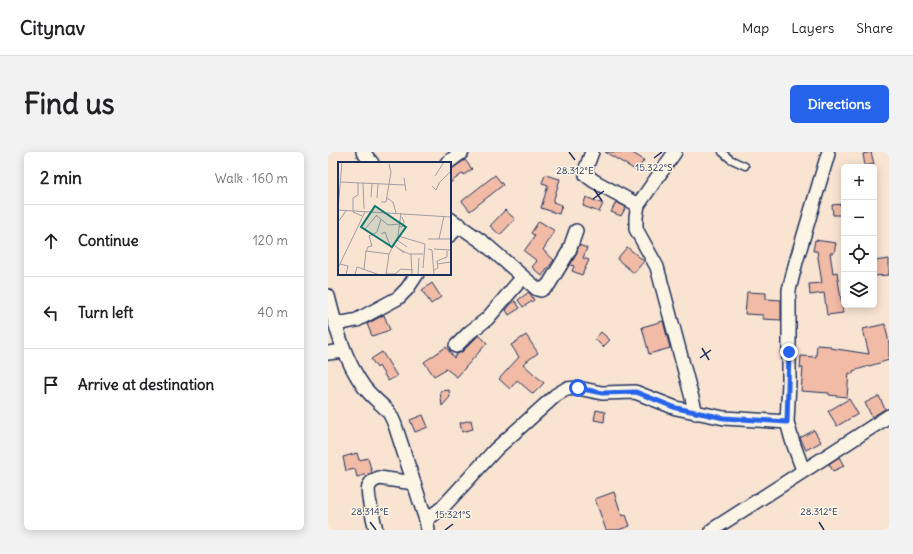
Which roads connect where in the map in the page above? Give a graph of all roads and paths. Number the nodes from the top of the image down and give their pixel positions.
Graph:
1 (363, 152) edge
2 (462, 152) edge
3 (592, 152) edge
4 (676, 152) edge
5 (722, 152) edge
6 (828, 154) dead end
7 (371, 162) edge
8 (448, 162) edge
9 (745, 166) dead end
10 (638, 205) junction
11 (455, 222) edge
12 (576, 231) dead end
13 (451, 232) edge
14 (416, 275) edge
15 (523, 277) junction
16 (328, 296) edge
17 (335, 322) junction
18 (456, 346) dead end
19 (344, 351) junction
20 (328, 353) edge
21 (696, 413) junction
22 (889, 416) edge
23 (787, 422) junction
24 (803, 470) junction
25 (414, 483) junction
26 (427, 525) edge
27 (376, 530) edge
28 (712, 530) edge

1 - 7 street
2 - 8 street
3 - 10 street
4 - 10 street
5 - 9 lane
6 - 23 street
10 - 21 street
11 - 13 street
11 - 15 street
12 - 15 street
14 - 17 street
15 - 18 street
16 - 17 street
17 - 19 street
19 - 20 street
19 - 25 street
21 - 23 street
21 - 26 street
22 - 24 street
23 - 24 street
24 - 28 street
25 - 26 street
25 - 27 street

